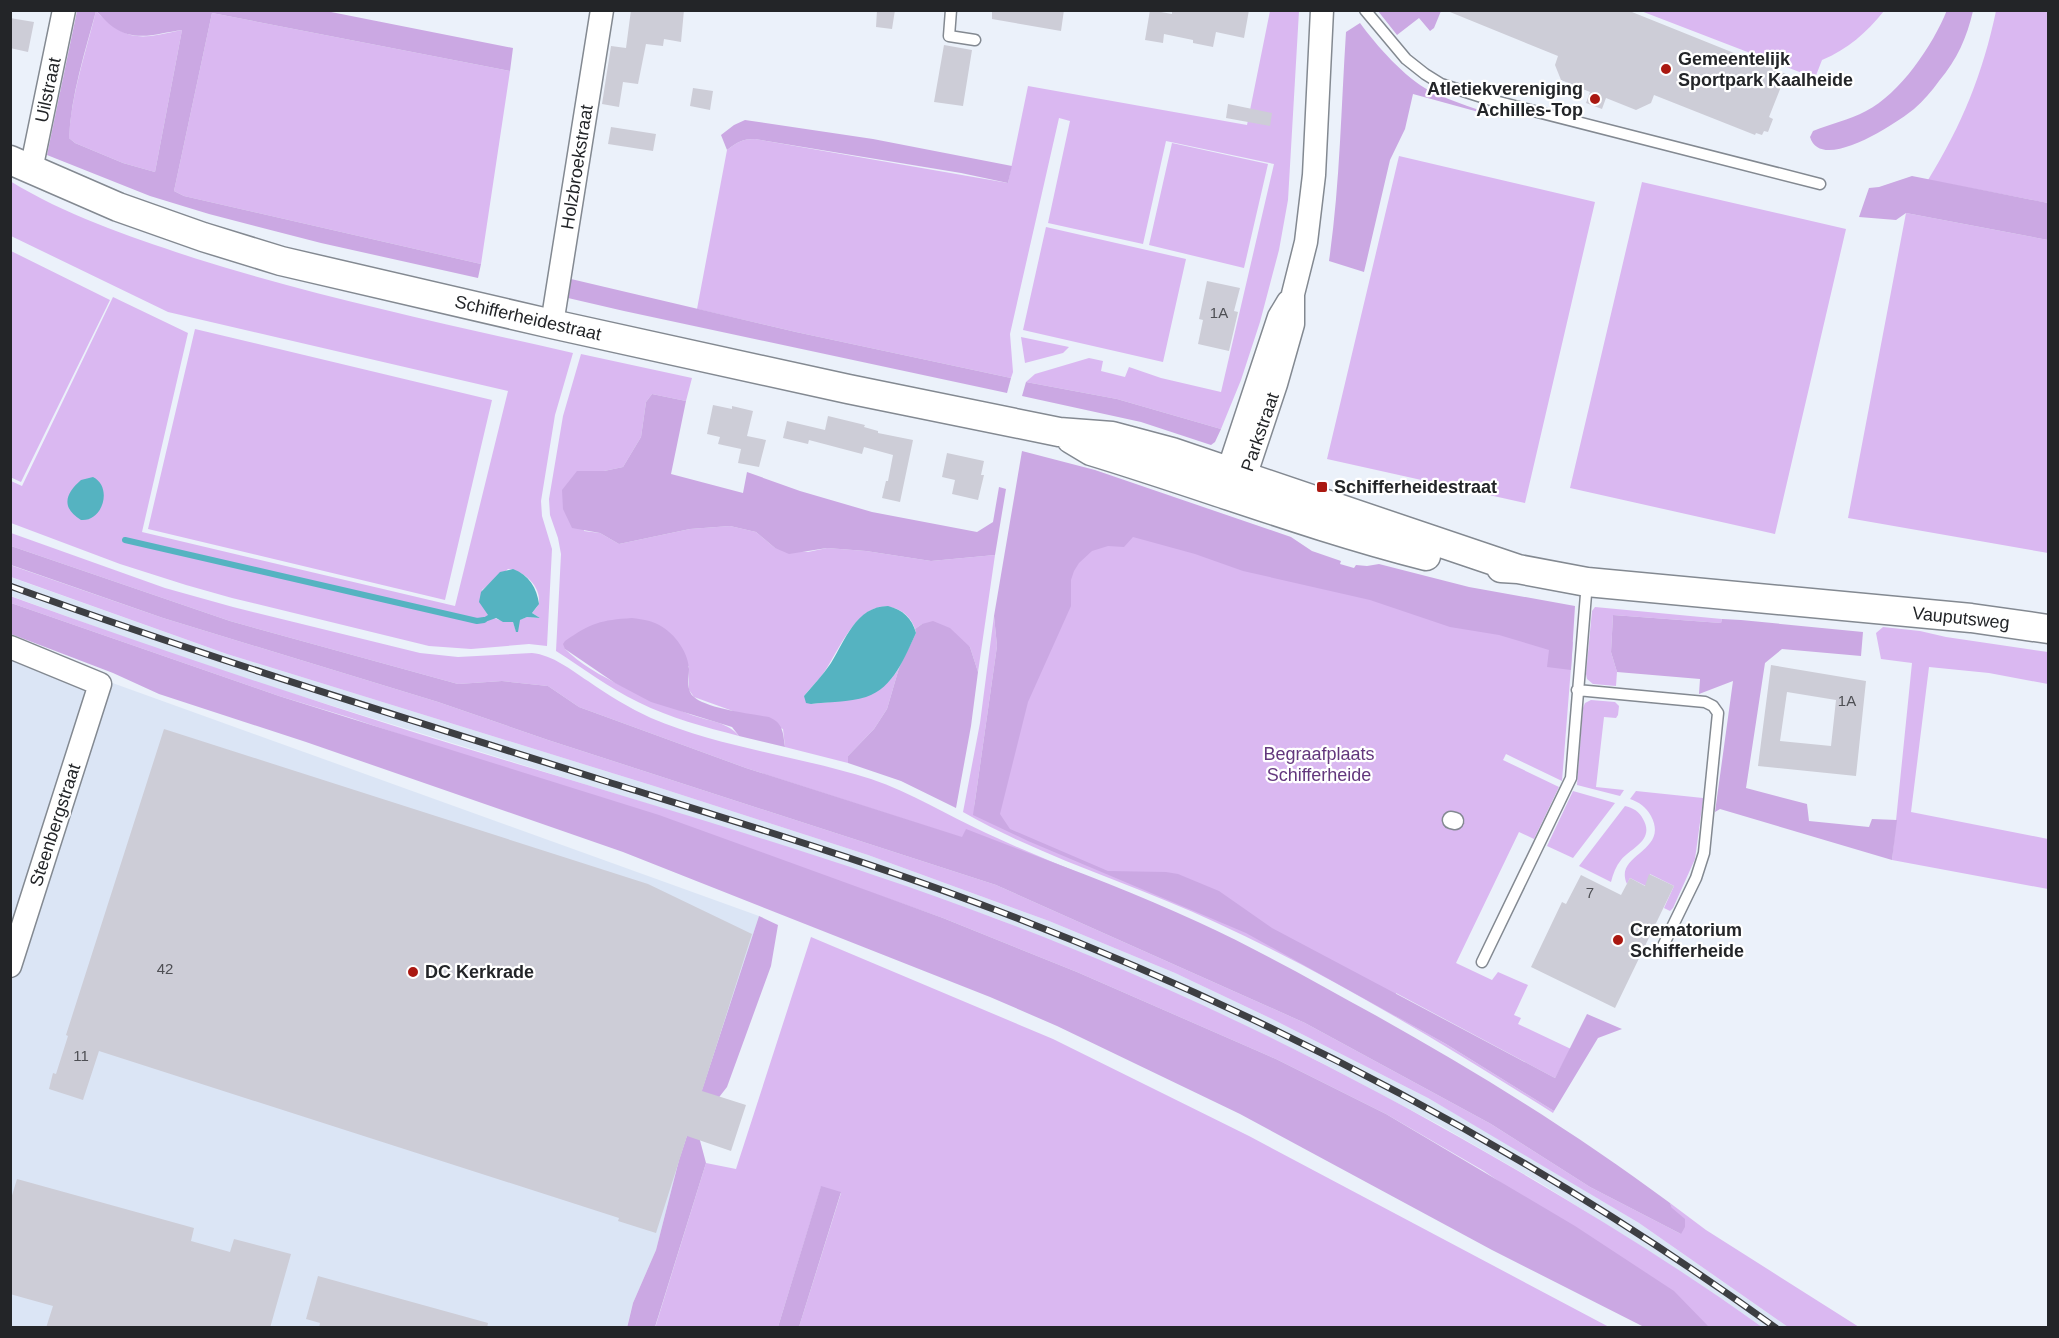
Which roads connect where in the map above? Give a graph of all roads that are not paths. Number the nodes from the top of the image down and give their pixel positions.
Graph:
1 (64, 10) edge
2 (602, 10) edge
3 (951, 10) edge
4 (1322, 10) edge
5 (1365, 10) edge
6 (975, 40) dead end
7 (21, 165) edge
8 (1820, 184) dead end
9 (552, 324) junction
10 (1235, 481) junction
11 (1587, 582) junction
12 (1873, 609) joint
13 (2049, 629) edge
14 (10, 647) edge
15 (1577, 690) junction
16 (1661, 950) dead end
17 (1482, 962) dead end
18 (10, 966) edge

1 - 7 street, Uilstraat
2 - 9 street, Holzbroekstraat
3 - 6 lane
4 - 10 street, Parkstraat
5 - 8 lane
7 - 9 street, Schifferheidestraat
9 - 10 street, Schifferheidestraat
10 - 11 street, Schifferheidestraat
11 - 12 street, Schifferheidestraat
11 - 15 lane
12 - 13 street, Vauputsweg
14 - 18 street, Steenbergstraat
15 - 16 lane
15 - 17 lane

